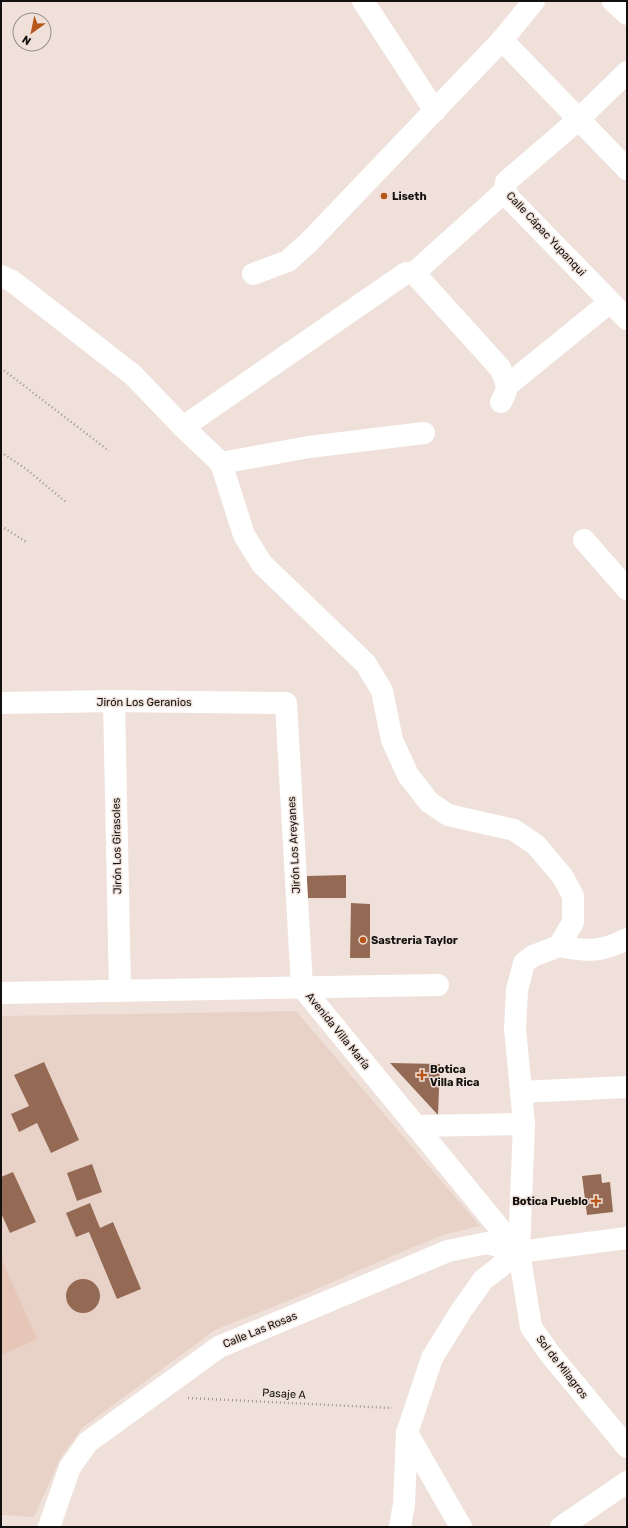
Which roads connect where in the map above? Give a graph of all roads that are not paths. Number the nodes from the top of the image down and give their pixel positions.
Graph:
1 (363, 1) edge
2 (534, 1) edge
3 (613, 1) edge
4 (627, 14) edge
5 (502, 40) junction
6 (627, 72) edge
7 (435, 111) junction
8 (579, 119) junction
9 (627, 169) edge
10 (505, 191) junction
11 (253, 274) dead end
12 (414, 274) junction
13 (1, 276) edge
14 (610, 302) junction
15 (627, 319) edge
16 (183, 427) junction
17 (424, 433) dead end
18 (221, 463) junction
19 (584, 540) dead end
20 (627, 589) edge
21 (114, 701) junction
22 (1, 702) edge
23 (286, 703) joint
24 (627, 939) edge
25 (560, 946) junction
26 (438, 985) dead end
27 (302, 987) junction
28 (120, 990) junction
29 (1, 993) edge
30 (627, 1087) edge
31 (521, 1092) junction
32 (524, 1124) junction
33 (416, 1126) junction
34 (627, 1238) edge
35 (519, 1252) junction
36 (407, 1433) junction
37 (627, 1447) edge
38 (627, 1482) edge
39 (49, 1527) edge
40 (400, 1527) edge
41 (461, 1527) edge
42 (561, 1527) edge

1 - 7 street
2 - 5 street
3 - 4 street
5 - 7 street
5 - 8 street
6 - 8 street, Calle Cápac Yupanqui
7 - 11 street
8 - 9 street
8 - 10 street, Calle Cápac Yupanqui
10 - 12 street
10 - 14 street, Calle Cápac Yupanqui
12 - 14 street
12 - 16 street
13 - 16 street
14 - 15 street, Calle Cápac Yupanqui
16 - 18 street
17 - 18 street
18 - 25 street
19 - 20 street
21 - 22 street, Jirón Los Geranios
21 - 23 street, Jirón Los Geranios
21 - 28 street, Jirón Los Girasoles
23 - 27 street, Jirón Los Areyanes
24 - 25 street
25 - 31 street, Sol de Milagros
26 - 27 street
27 - 28 street, Avenida Villa María
27 - 33 street, Avenida Villa María
28 - 29 street, Avenida Villa María
30 - 31 street
31 - 32 street, Sol de Milagros
32 - 33 street
32 - 35 street, Sol de Milagros
33 - 35 street, Avenida Villa María
34 - 35 street
35 - 36 street
35 - 37 street, Sol de Milagros
35 - 39 street, Calle Las Rosas
36 - 40 street
36 - 41 street
38 - 42 street

